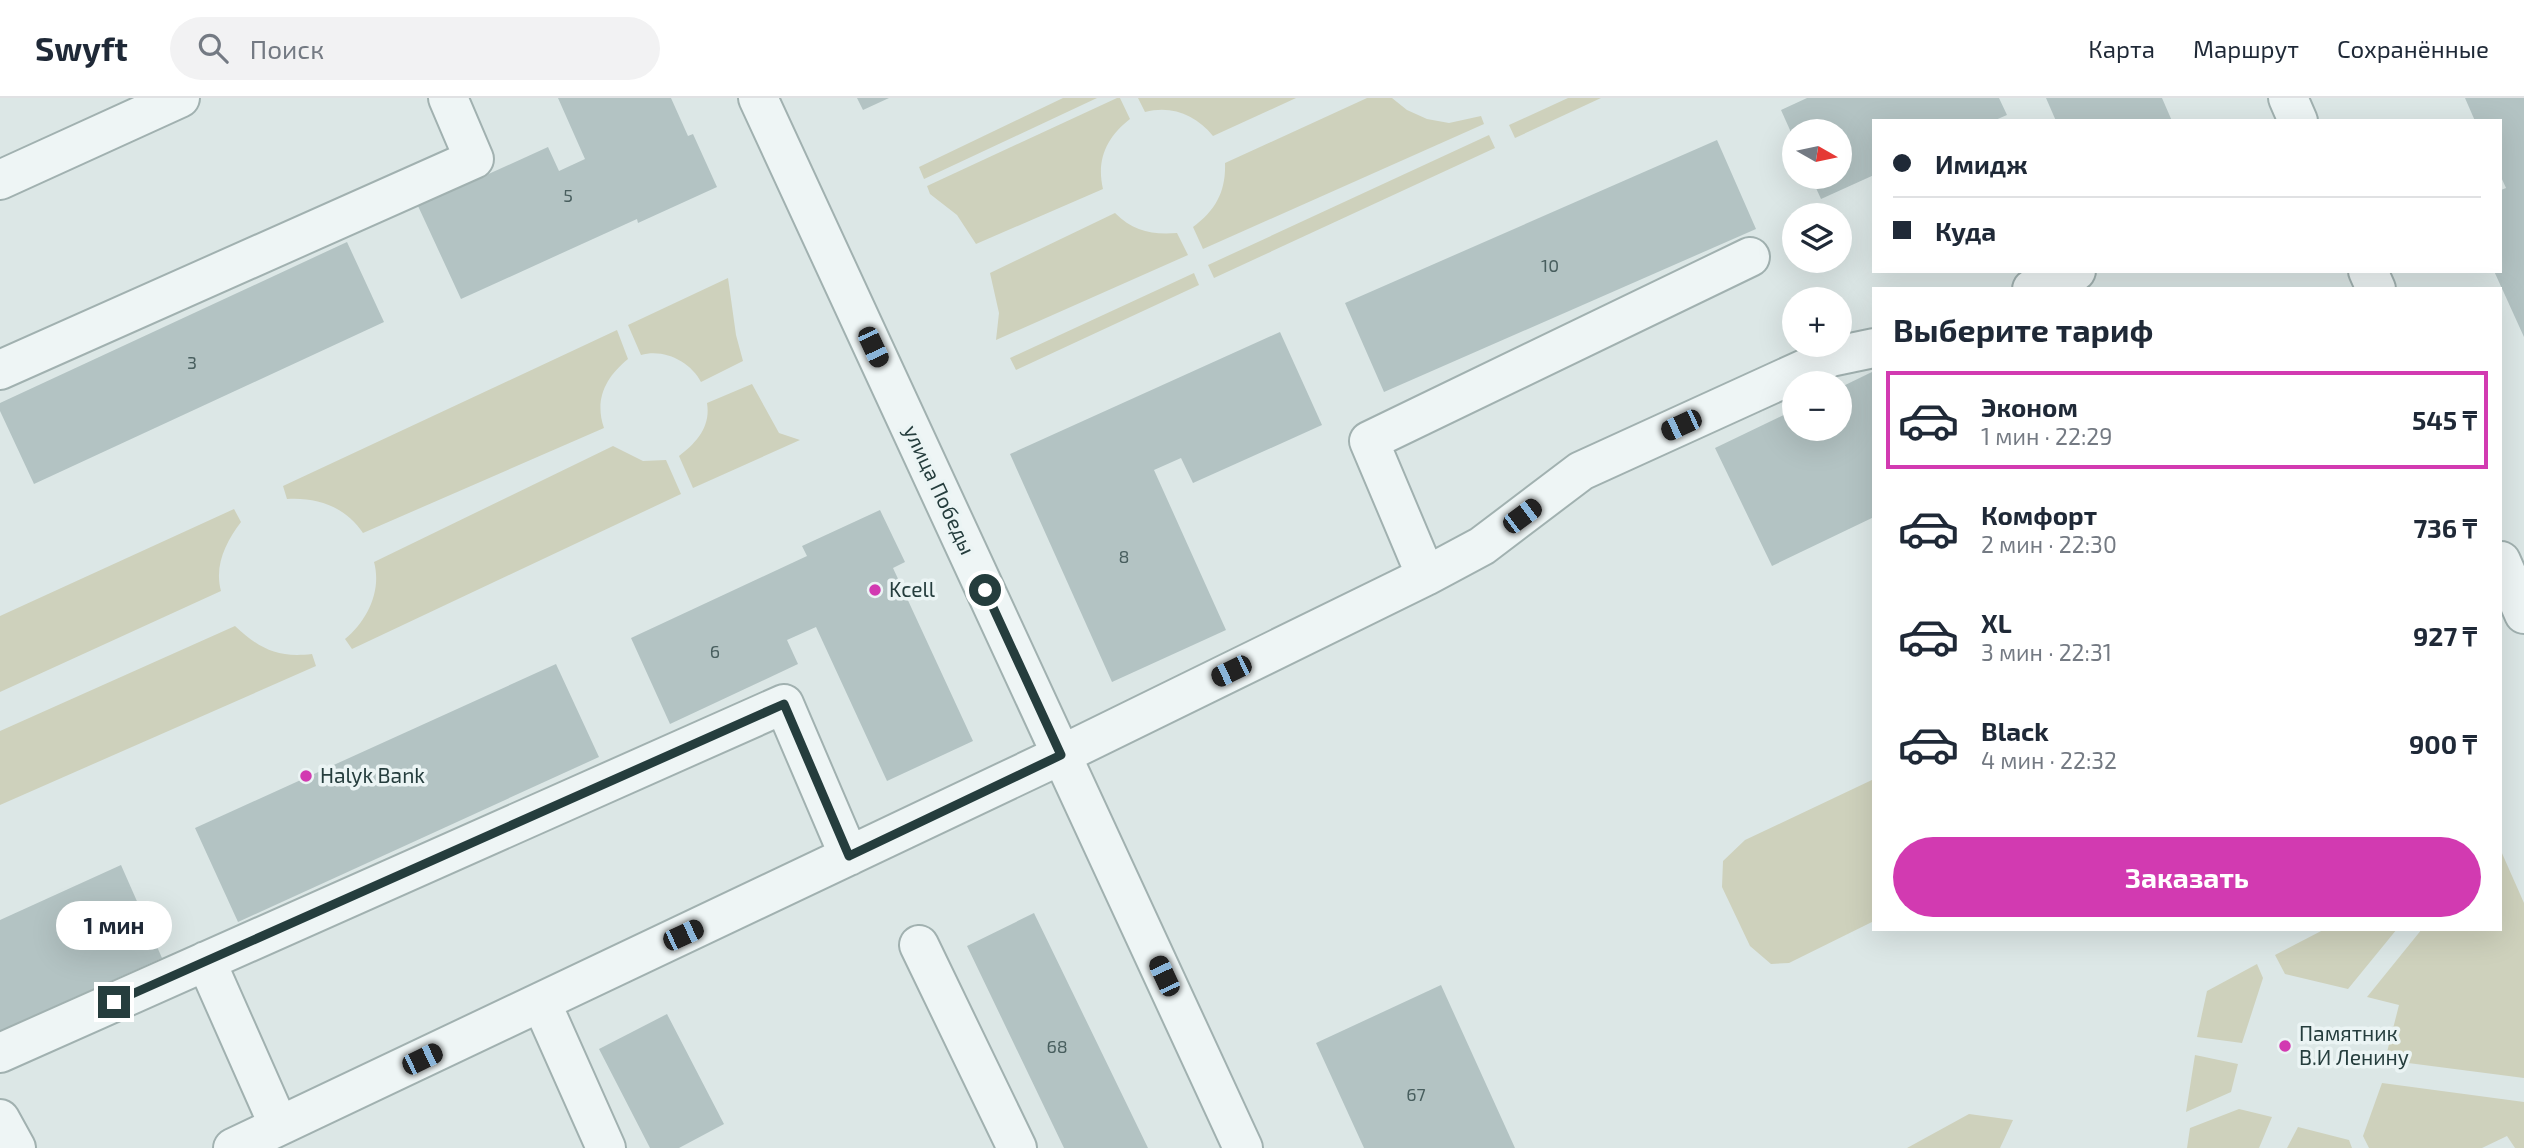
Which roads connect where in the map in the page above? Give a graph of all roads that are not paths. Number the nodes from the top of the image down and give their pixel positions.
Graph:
1 (180, 98) edge
2 (449, 98) edge
3 (758, 98) edge
4 (2288, 98) edge
5 (2297, 119) edge
6 (0, 180) edge
7 (1751, 257) dead end
8 (2071, 273) edge
9 (2037, 287) edge
10 (1872, 348) edge
11 (0, 370) edge
12 (2502, 563) edge
13 (1426, 576) junction
14 (2524, 614) edge
15 (1061, 755) junction
16 (849, 856) junction
17 (919, 945) dead end
18 (206, 961) junction
19 (541, 1002) junction
20 (0, 1053) edge
21 (0, 1119) edge
22 (279, 1126) junction
23 (16, 1148) edge
24 (233, 1148) edge
25 (606, 1148) edge
26 (1017, 1148) edge
27 (1243, 1148) edge

1 - 6 street
2 - 11 street
3 - 15 street, улица Победы
4 - 5 street
7 - 13 street
8 - 9 street
10 - 13 street
12 - 14 street
13 - 15 street
15 - 16 street
15 - 27 street, улица Победы
16 - 18 street
16 - 19 street
17 - 26 street
18 - 20 street
18 - 22 street
19 - 22 street
19 - 25 street
21 - 23 street
22 - 24 street

